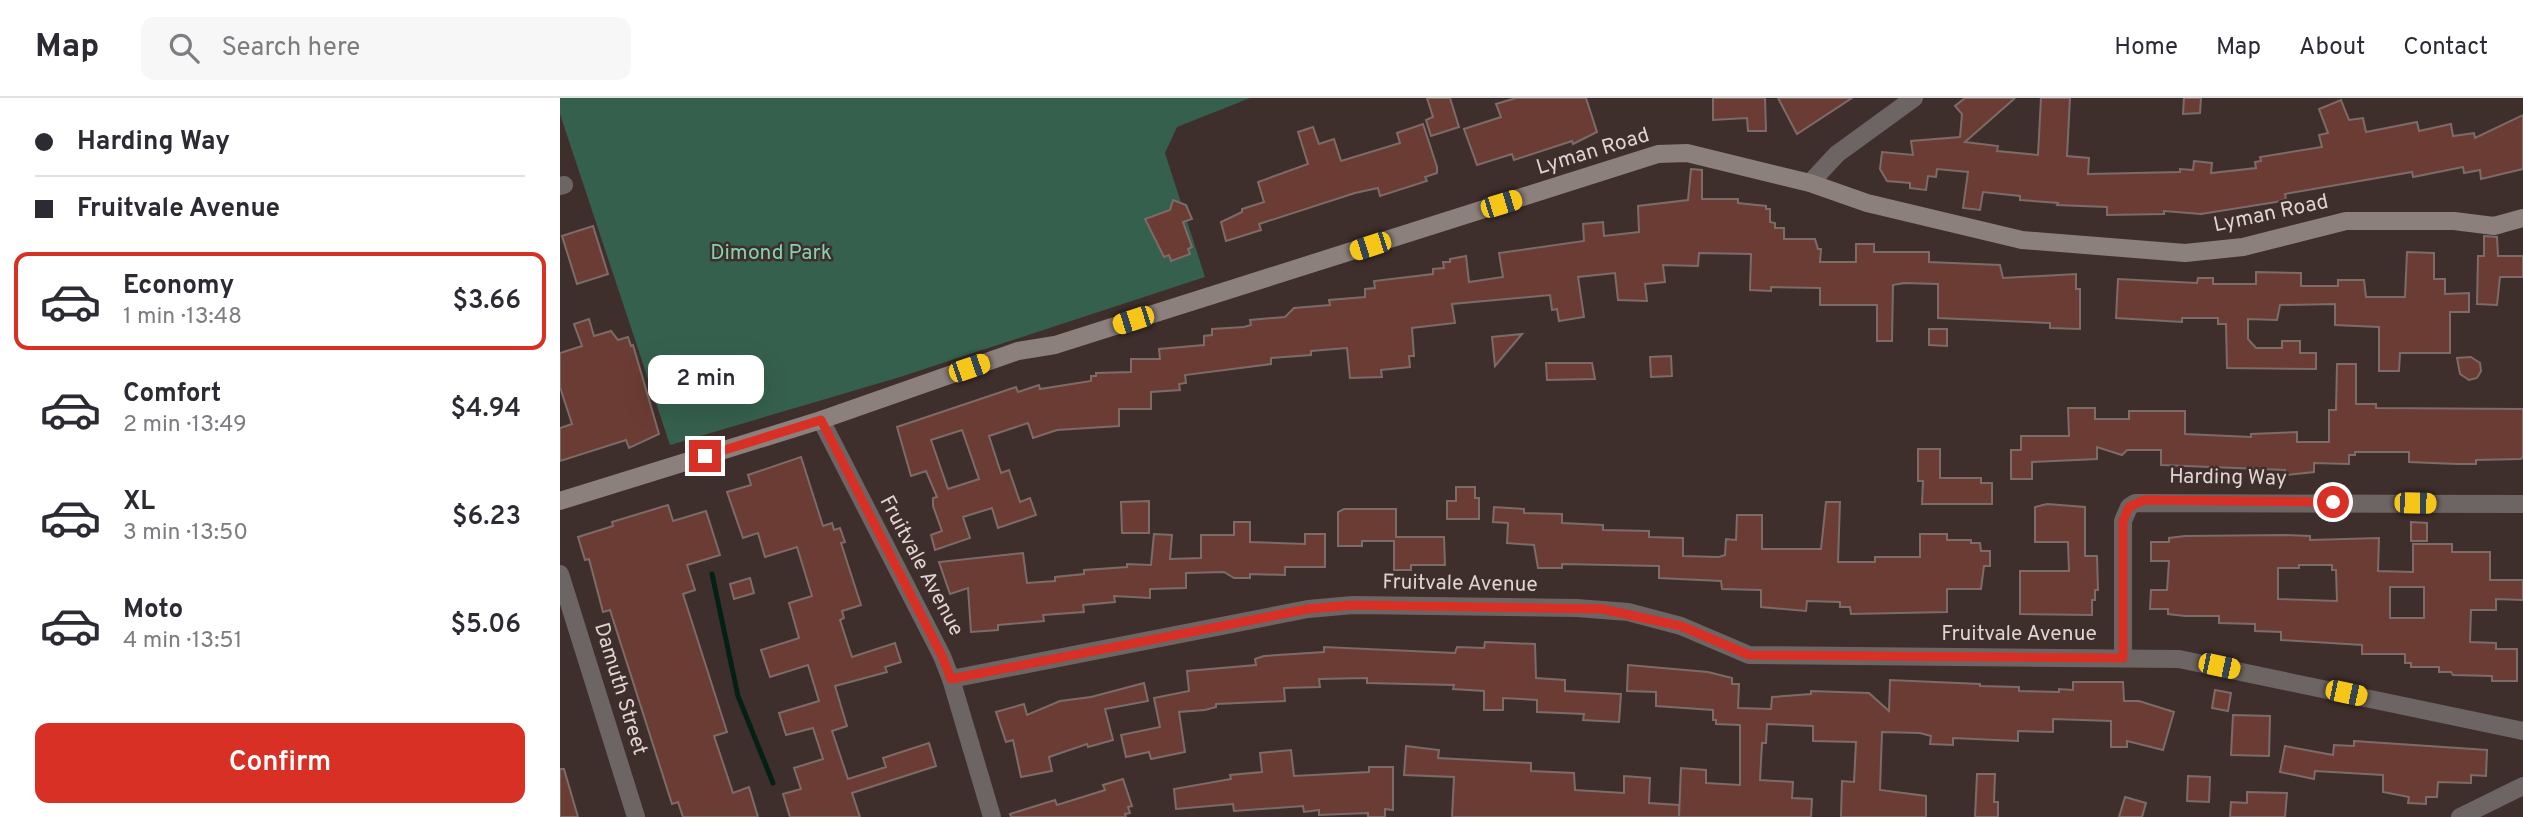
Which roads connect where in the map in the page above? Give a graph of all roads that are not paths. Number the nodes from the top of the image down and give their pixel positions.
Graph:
1 (1914, 98) edge
2 (1810, 183) junction
3 (2523, 218) edge
4 (821, 420) junction
5 (560, 501) edge
6 (2523, 504) edge
7 (560, 574) edge
8 (2123, 658) junction
9 (951, 679) junction
10 (2523, 731) edge
11 (2523, 786) edge
12 (636, 817) edge
13 (992, 817) edge
14 (2460, 817) edge

1 - 2 street
2 - 3 street, Lyman Road
2 - 4 street, Lyman Road
4 - 5 street
4 - 9 street, Fruitvale Avenue
6 - 8 street, Harding Way
7 - 12 street, Damuth Street
8 - 9 street, Fruitvale Avenue
8 - 10 street, Fruitvale Avenue
9 - 13 street
11 - 14 street

